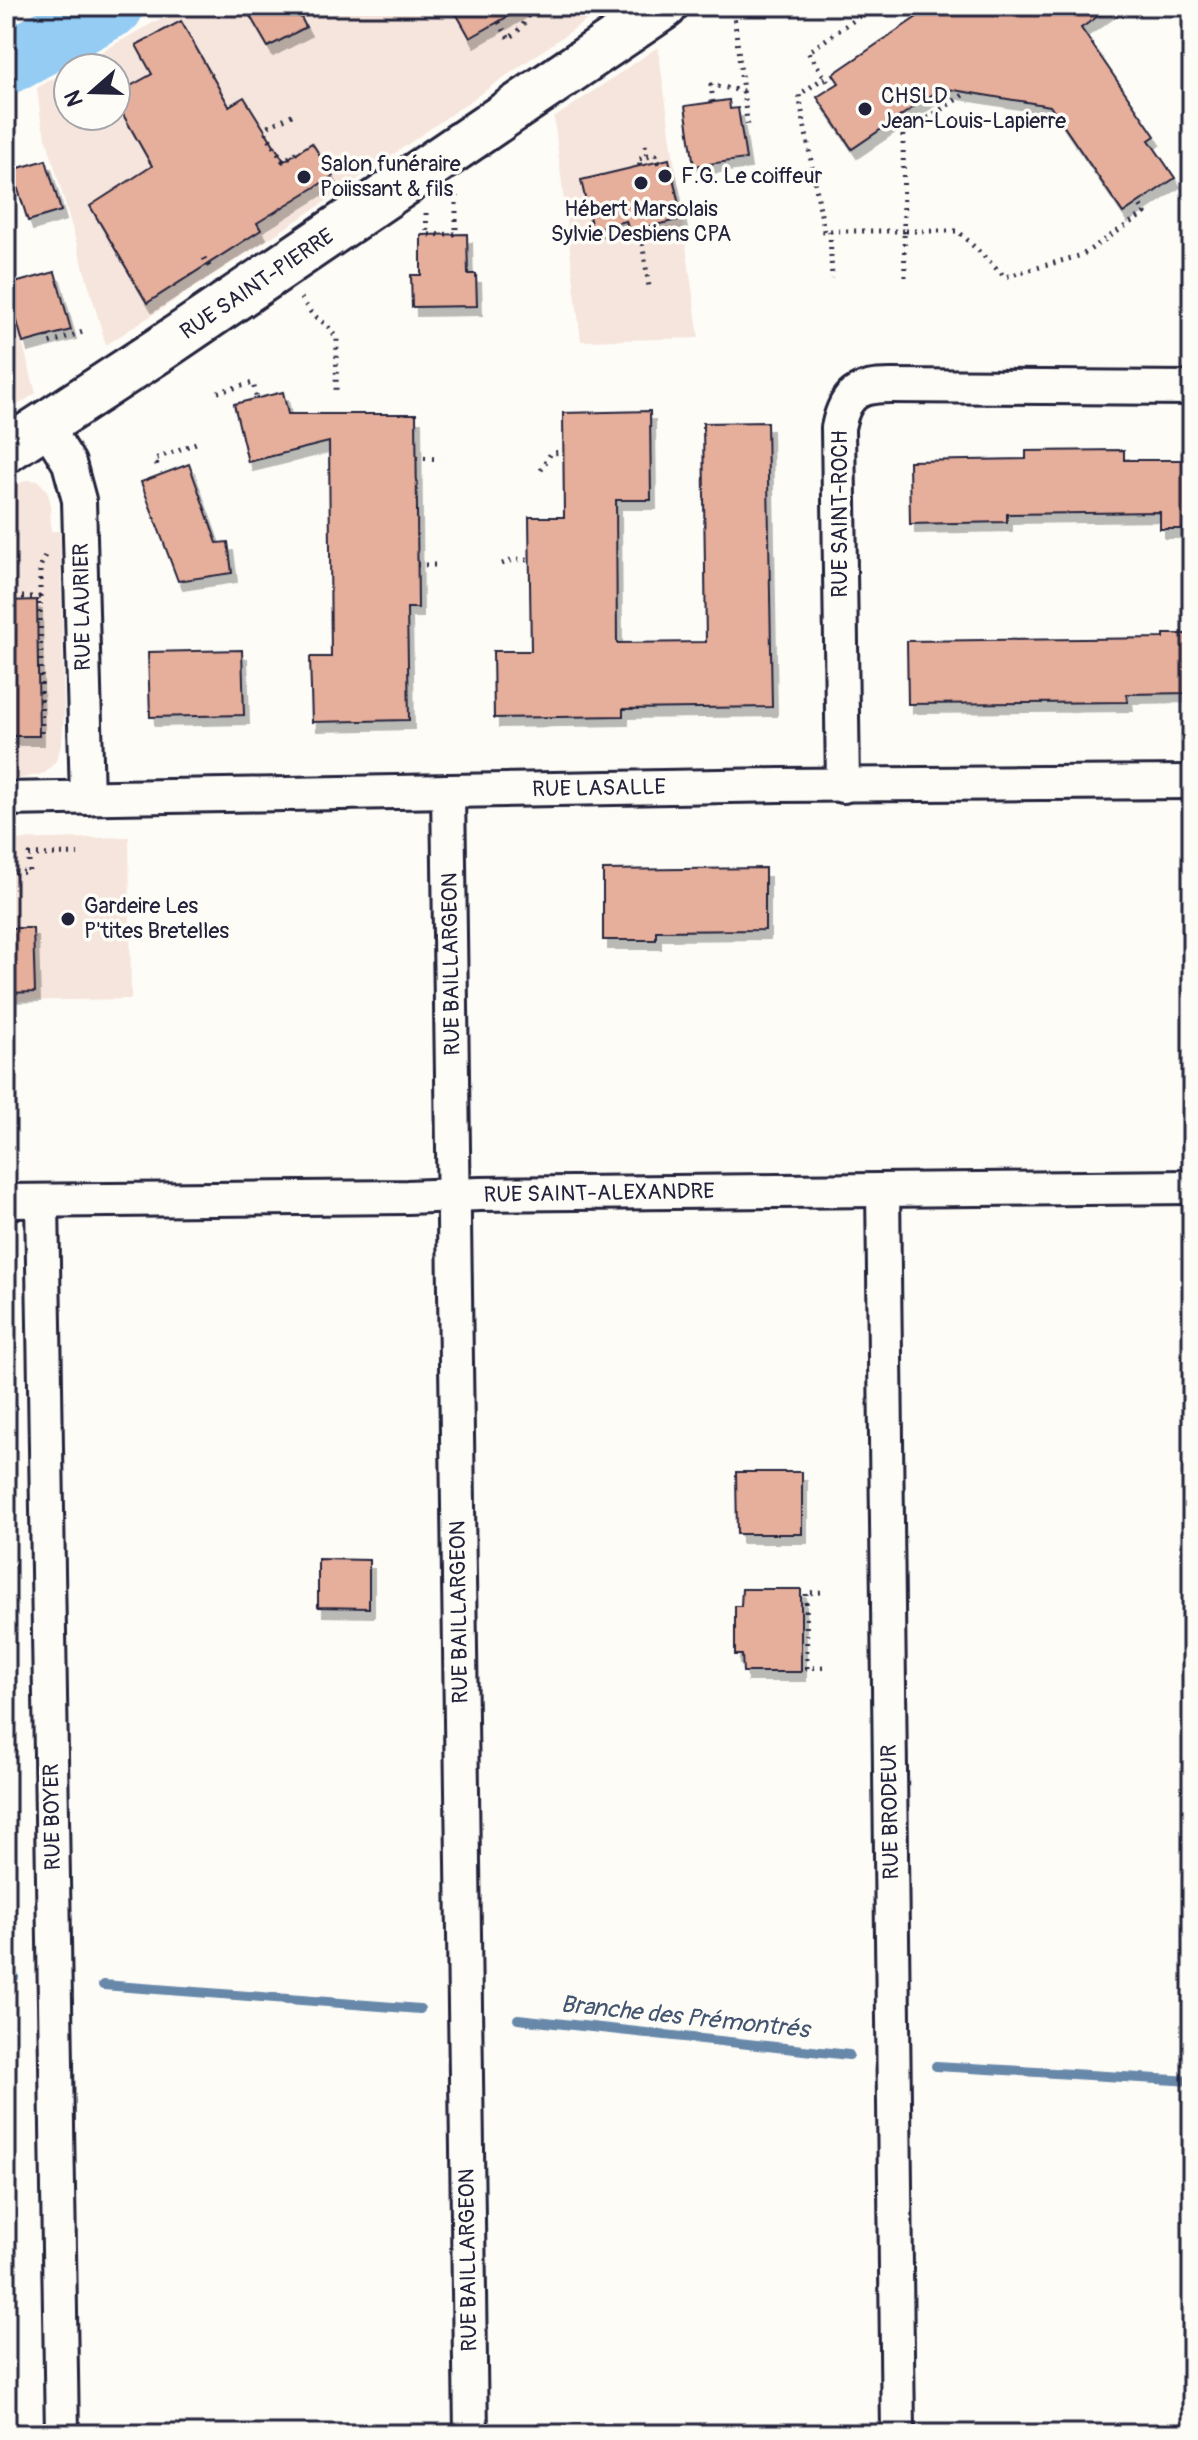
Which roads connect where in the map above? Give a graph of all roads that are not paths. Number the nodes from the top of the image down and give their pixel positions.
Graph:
1 (665, 6) edge
2 (1192, 388) edge
3 (45, 424) junction
4 (6, 450) edge
5 (1192, 782) edge
6 (843, 786) junction
7 (448, 791) junction
8 (87, 798) junction
9 (6, 799) edge
10 (1192, 1187) edge
11 (883, 1190) junction
12 (454, 1195) junction
13 (6, 1201) edge
14 (42, 1201) junction
15 (62, 2434) edge
16 (471, 2434) edge
17 (898, 2434) edge

1 - 3 main road, RUE SAINT-PIERRE
2 - 6 street, RUE SAINT-ROCH
3 - 4 main road, RUE SAINT-PIERRE
3 - 8 street, RUE LAURIER
5 - 6 street, RUE LASALLE
6 - 7 street, RUE LASALLE
7 - 8 street, RUE LASALLE
7 - 12 street, RUE BAILLARGEON
8 - 9 street, RUE LASALLE
10 - 11 street, RUE SAINT-ALEXANDRE
11 - 12 street, RUE SAINT-ALEXANDRE
11 - 17 street, RUE BRODEUR
12 - 14 street, RUE SAINT-ALEXANDRE
12 - 16 street, RUE BAILLARGEON
13 - 14 street, RUE SAINT-ALEXANDRE
14 - 15 street, RUE BOYER

